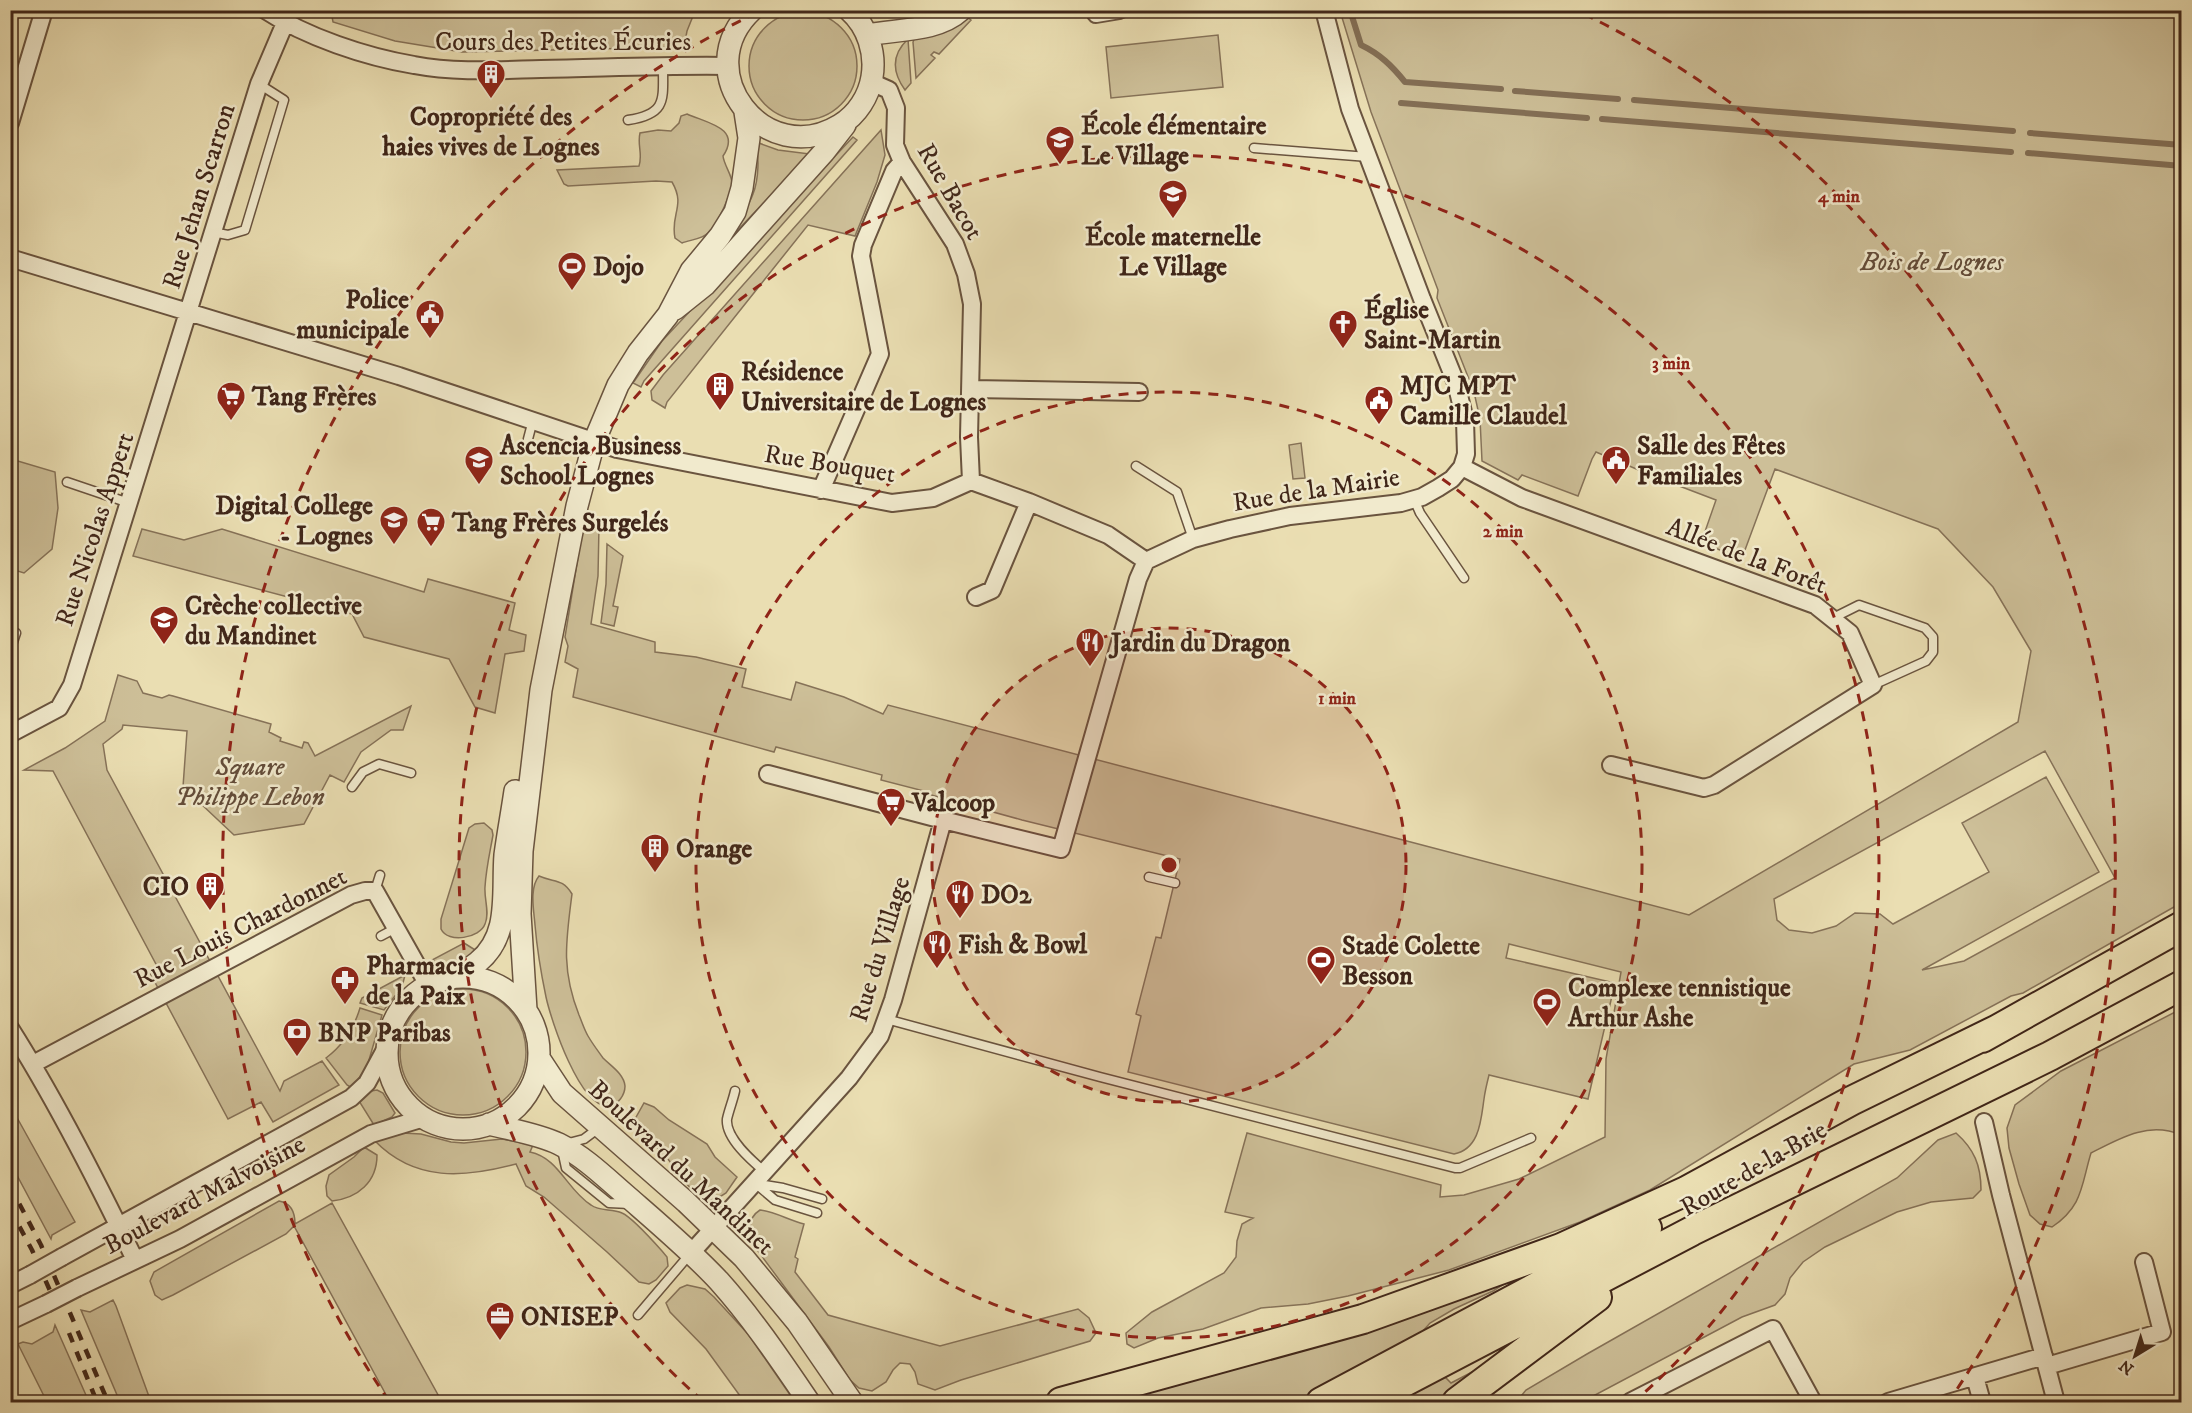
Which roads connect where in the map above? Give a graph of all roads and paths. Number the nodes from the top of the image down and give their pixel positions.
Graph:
1 (44, 10) edge
2 (265, 10) edge
3 (752, 10) edge
4 (849, 10) edge
5 (961, 10) edge
6 (1120, 10) edge
7 (1324, 10) edge
8 (1096, 14) dead end
9 (285, 23) junction
10 (867, 35) junction
11 (728, 66) junction
12 (663, 67) junction
13 (871, 82) junction
14 (259, 84) junction
15 (746, 112) junction
16 (855, 113) junction
17 (628, 120) dead end
18 (10, 123) edge
19 (1254, 148) dead end
20 (1368, 157) junction
21 (902, 162) junction
22 (212, 231) junction
23 (10, 258) edge
24 (189, 311) junction
25 (668, 315) junction
26 (970, 389) junction
27 (1139, 392) dead end
28 (533, 420) junction
29 (528, 439) dead end
30 (585, 439) junction
31 (1136, 466) dead end
32 (1462, 467) junction
33 (971, 481) junction
34 (67, 482) dead end
35 (818, 490) junction
36 (1414, 499) junction
37 (1029, 502) junction
38 (129, 503) junction
39 (1192, 539) junction
40 (1146, 561) junction
41 (1464, 578) dead end
42 (976, 597) dead end
43 (1833, 618) junction
44 (16, 633) dead end
45 (10, 651) edge
46 (1873, 686) junction
47 (541, 690) junction
48 (10, 734) edge
49 (1611, 765) dead end
50 (411, 773) dead end
51 (768, 774) dead end
52 (352, 787) dead end
53 (943, 820) junction
54 (1149, 877) dead end
55 (1174, 883) dead end
56 (2181, 926) edge
57 (396, 928) junction
58 (381, 936) dead end
59 (455, 977) junction
60 (428, 985) junction
61 (2181, 985) edge
62 (526, 1010) junction
63 (886, 1019) junction
64 (10, 1028) edge
65 (1998, 1029) junction
66 (387, 1046) junction
67 (539, 1058) junction
68 (33, 1064) junction
69 (735, 1091) dead end
70 (424, 1118) junction
71 (1984, 1122) dead end
72 (489, 1124) junction
73 (601, 1126) junction
74 (1531, 1138) dead end
75 (561, 1145) junction
76 (1847, 1157) junction
77 (760, 1178) junction
78 (822, 1199) dead end
79 (817, 1213) dead end
80 (119, 1227) junction
81 (714, 1228) junction
82 (691, 1253) junction
83 (135, 1260) junction
84 (2144, 1262) dead end
85 (10, 1285) edge
86 (638, 1315) dead end
87 (10, 1321) edge
88 (2045, 1361) junction
89 (1976, 1377) junction
90 (809, 1402) edge
91 (852, 1402) edge
92 (1061, 1402) edge
93 (1321, 1402) edge
94 (1366, 1402) edge
95 (1457, 1402) edge
96 (1630, 1402) edge
97 (1813, 1402) edge
98 (1888, 1402) edge
99 (1982, 1402) edge
100 (2056, 1402) edge

1 - 18 street
2 - 9 street, Cours des Petites Écuries
3 - 11 street
4 - 10 street
5 - 10 street
6 - 8 street
7 - 20 street
9 - 12 street, Cours des Petites Écuries
9 - 14 street, Rue Jehan Scarron
10 - 13 street
11 - 12 street, Cours des Petites Écuries
11 - 15 street
12 - 17 lane
13 - 16 street
13 - 21 street, Rue Bacot
14 - 22 street, Rue Jehan Scarron
14 - 22 lane
15 - 16 street
15 - 25 street
16 - 25 street
19 - 20 lane
20 - 32 street
21 - 26 street, Rue Bacot
21 - 35 street
22 - 24 street, Rue Jehan Scarron
23 - 24 street, Rue Jehan Scarron
24 - 28 street, Rue Bouquet
24 - 38 street, Rue Nicolas Appert
25 - 30 street
26 - 27 street
26 - 33 street, Rue Bacot
28 - 29 lane
28 - 30 street, Rue Bouquet
30 - 35 street, Rue Bouquet
30 - 47 street
31 - 39 lane
32 - 36 street, Rue de la Mairie
32 - 43 street, Allée de la Forêt
33 - 35 street, Rue Bouquet
33 - 37 street
34 - 38 lane
36 - 39 street, Rue de la Mairie
36 - 41 lane
37 - 40 street
37 - 42 street
38 - 48 street, Rue Nicolas Appert
39 - 40 street, Rue de la Mairie
40 - 53 street
43 - 46 street, Allée de la Forêt
43 - 46 lane
44 - 45 lane
46 - 49 street
47 - 59 street
47 - 62 street
50 - 52 lane
51 - 53 street
53 - 63 street, Rue du Village
54 - 55 lane
56 - 65 highway, Route de la Brie
57 - 58 lane
57 - 60 street, Rue Louis Chardonnet
57 - 68 street, Rue Louis Chardonnet
59 - 60 street
59 - 62 street
60 - 66 street
61 - 76 highway, Route de la Brie
62 - 67 street
63 - 74 lane
63 - 77 street, Rue du Village
64 - 68 street
65 - 92 highway
65 - 93 highway, Route de la Brie
66 - 70 street
66 - 80 street, Boulevard Malvoisine
67 - 72 street
67 - 73 street, Boulevard du Mandinet
68 - 80 street
69 - 77 lane
70 - 72 street
70 - 83 street, Boulevard Malvoisine
71 - 88 street
72 - 75 street
73 - 75 lane
73 - 81 street, Boulevard du Mandinet
75 - 82 street
76 - 94 highway, Route de la Brie
76 - 95 highway
77 - 78 lane
77 - 79 lane
77 - 81 street, Rue du Village
80 - 83 street
80 - 85 street, Boulevard Malvoisine, bridge
81 - 82 street, Rue du Village
81 - 91 street, Boulevard du Mandinet
82 - 86 lane
82 - 90 street
83 - 87 street, Boulevard Malvoisine, bridge
84 - 88 street
88 - 89 street
88 - 100 street
89 - 98 street
89 - 99 street
96 - 97 street

